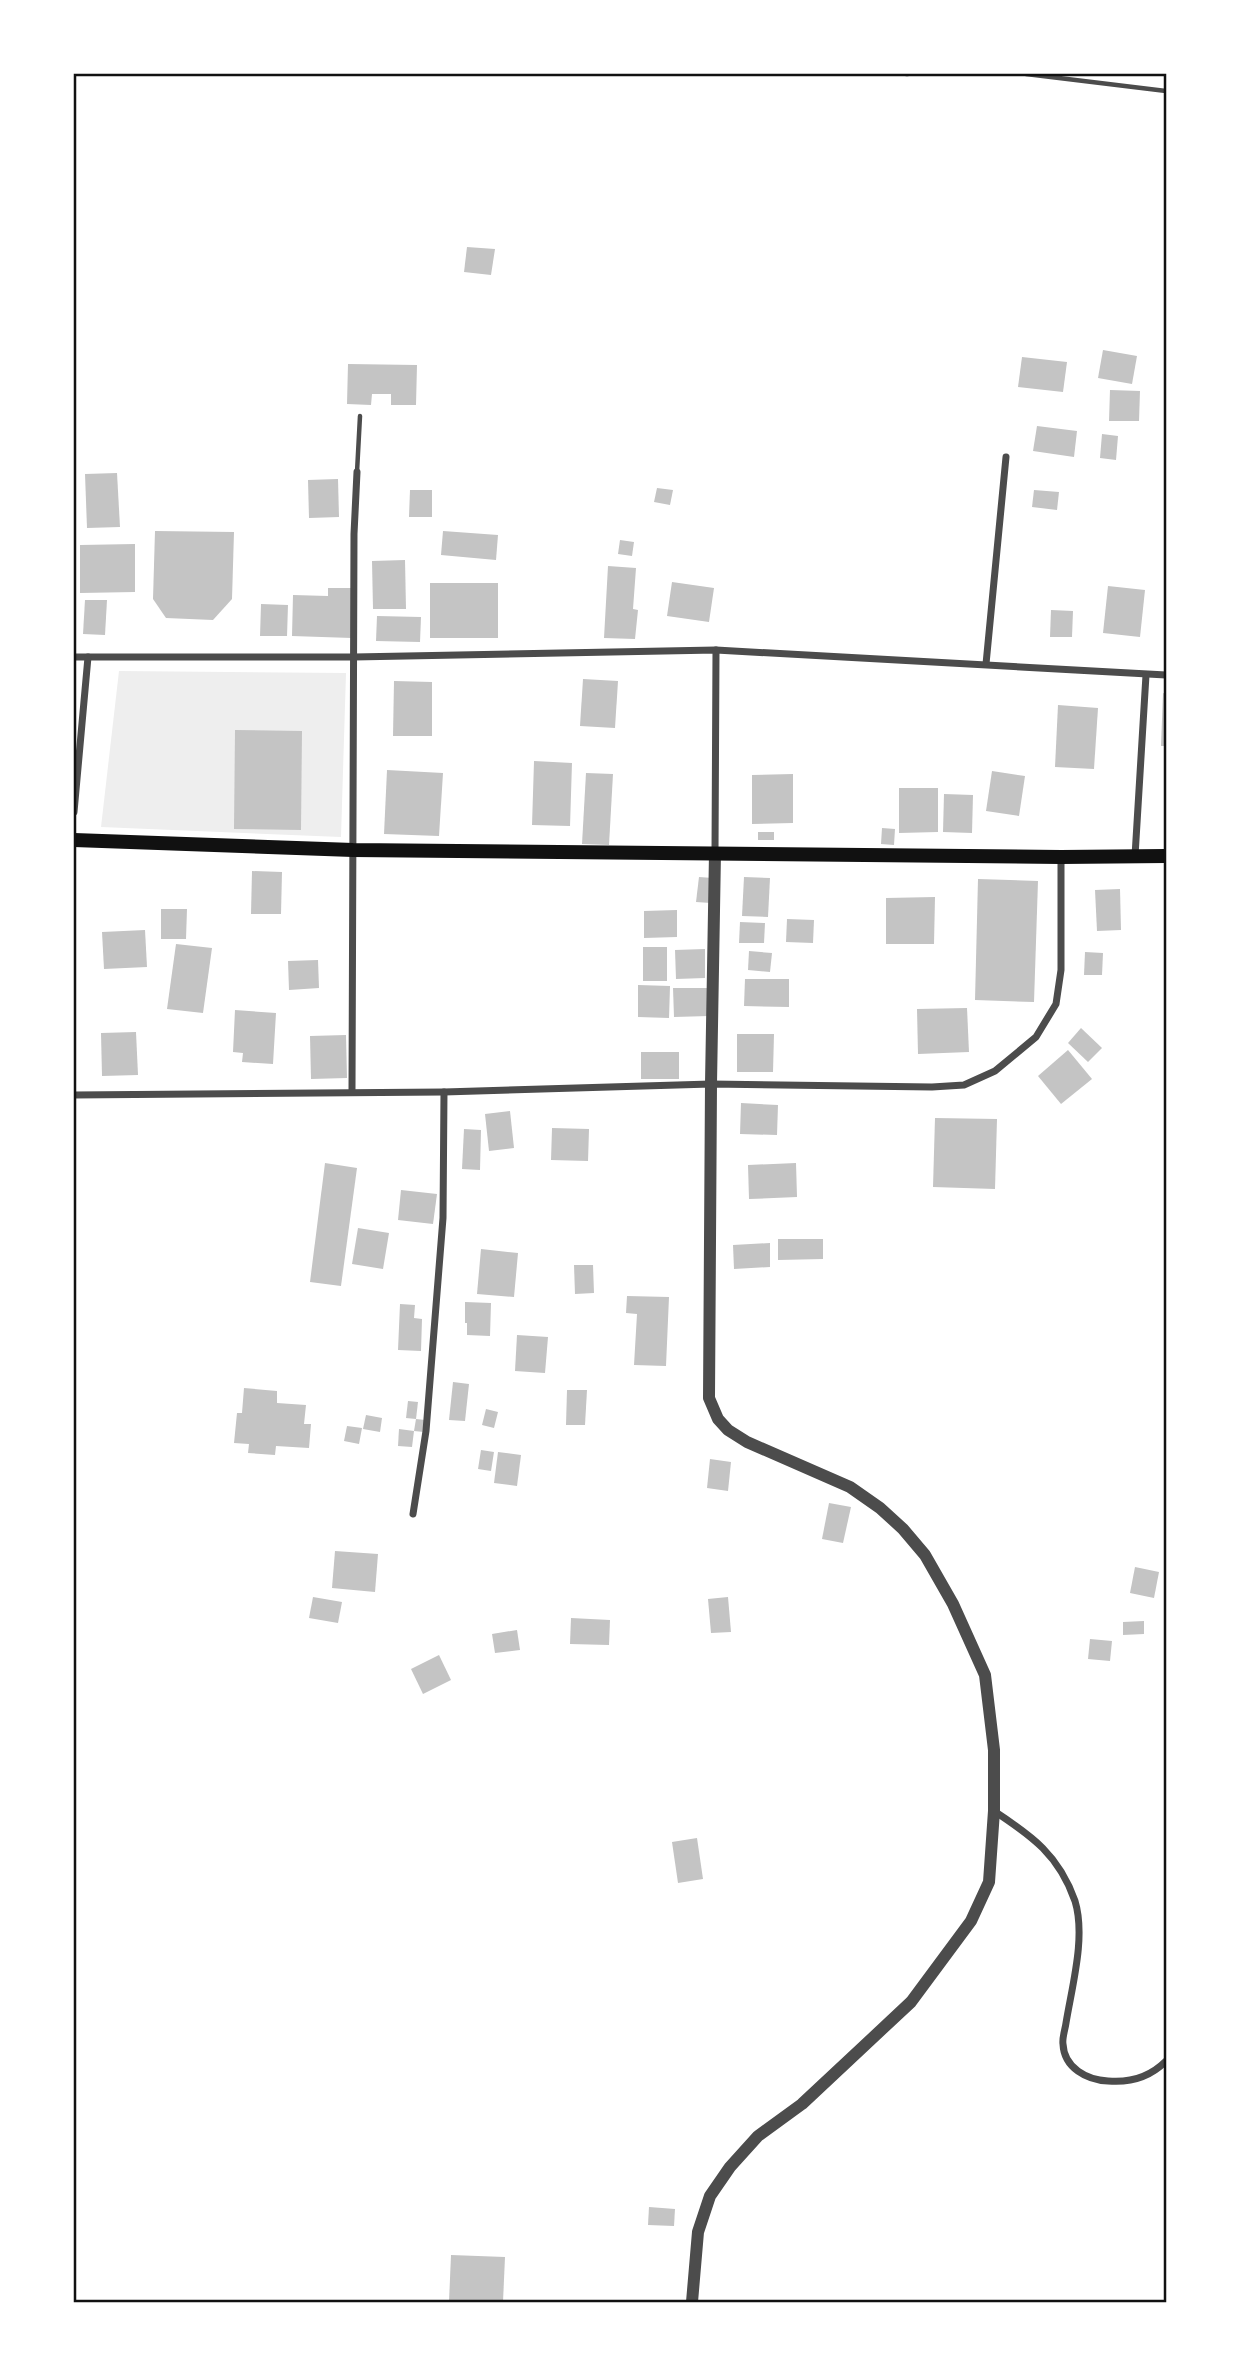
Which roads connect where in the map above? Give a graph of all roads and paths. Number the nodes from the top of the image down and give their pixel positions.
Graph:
1 (1026, 74) edge
2 (1167, 91) edge
3 (360, 416) dead end
4 (1006, 457) dead end
5 (357, 472) joint
6 (716, 650) junction
7 (74, 657) edge
8 (88, 657) junction
9 (354, 657) junction
10 (986, 664) junction
11 (1146, 675) junction
12 (1167, 675) edge
13 (74, 812) edge
14 (74, 840) edge
15 (353, 850) junction
16 (715, 853) junction
17 (1135, 856) junction
18 (1167, 856) edge
19 (1061, 857) junction
20 (711, 1084) junction
21 (352, 1091) junction
22 (444, 1092) junction
23 (74, 1095) edge
24 (413, 1514) dead end
25 (994, 1811) junction
26 (1167, 2061) edge
27 (692, 2302) edge

1 - 2 lane
3 - 5 lane
4 - 10 street
5 - 9 street
6 - 9 street
6 - 10 street
6 - 16 street
7 - 8 street
8 - 9 street
8 - 13 street
9 - 15 street
10 - 11 street
11 - 12 street
11 - 17 street
14 - 15 main road
15 - 16 main road
15 - 21 street
16 - 19 main road
16 - 20 street
17 - 18 main road
17 - 19 main road
19 - 20 street
20 - 22 street
20 - 25 street
21 - 22 street
21 - 23 street
22 - 24 street
25 - 26 street
25 - 27 street

